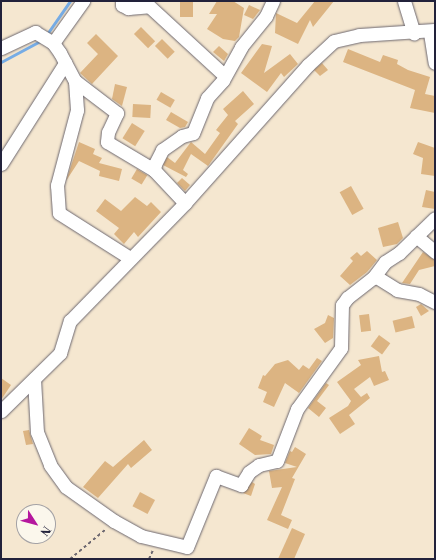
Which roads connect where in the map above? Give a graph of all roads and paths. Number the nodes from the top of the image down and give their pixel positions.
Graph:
1 (83, 1) edge
2 (122, 1) edge
3 (273, 1) edge
4 (404, 1) edge
5 (432, 31) edge
6 (414, 33) junction
7 (53, 43) junction
8 (1, 48) edge
9 (65, 63) junction
10 (435, 63) edge
11 (225, 76) junction
12 (75, 81) junction
13 (1, 164) edge
14 (154, 170) junction
15 (185, 203) junction
16 (435, 218) edge
17 (416, 236) junction
18 (435, 252) edge
19 (130, 258) junction
20 (375, 276) junction
21 (435, 302) edge
22 (34, 379) junction
23 (1, 411) edge
24 (114, 521) junction
25 (70, 559) edge

1 - 7 street
2 - 11 street
3 - 11 street
4 - 6 street
5 - 6 street
5 - 10 street
6 - 15 street
7 - 8 street
7 - 9 street
9 - 12 street
9 - 13 street
11 - 14 street
12 - 14 street
12 - 19 street
14 - 15 street
15 - 19 street
16 - 17 street
17 - 18 street
17 - 20 street
19 - 22 street
20 - 21 street
20 - 24 street
22 - 23 street
22 - 24 street
24 - 25 path

